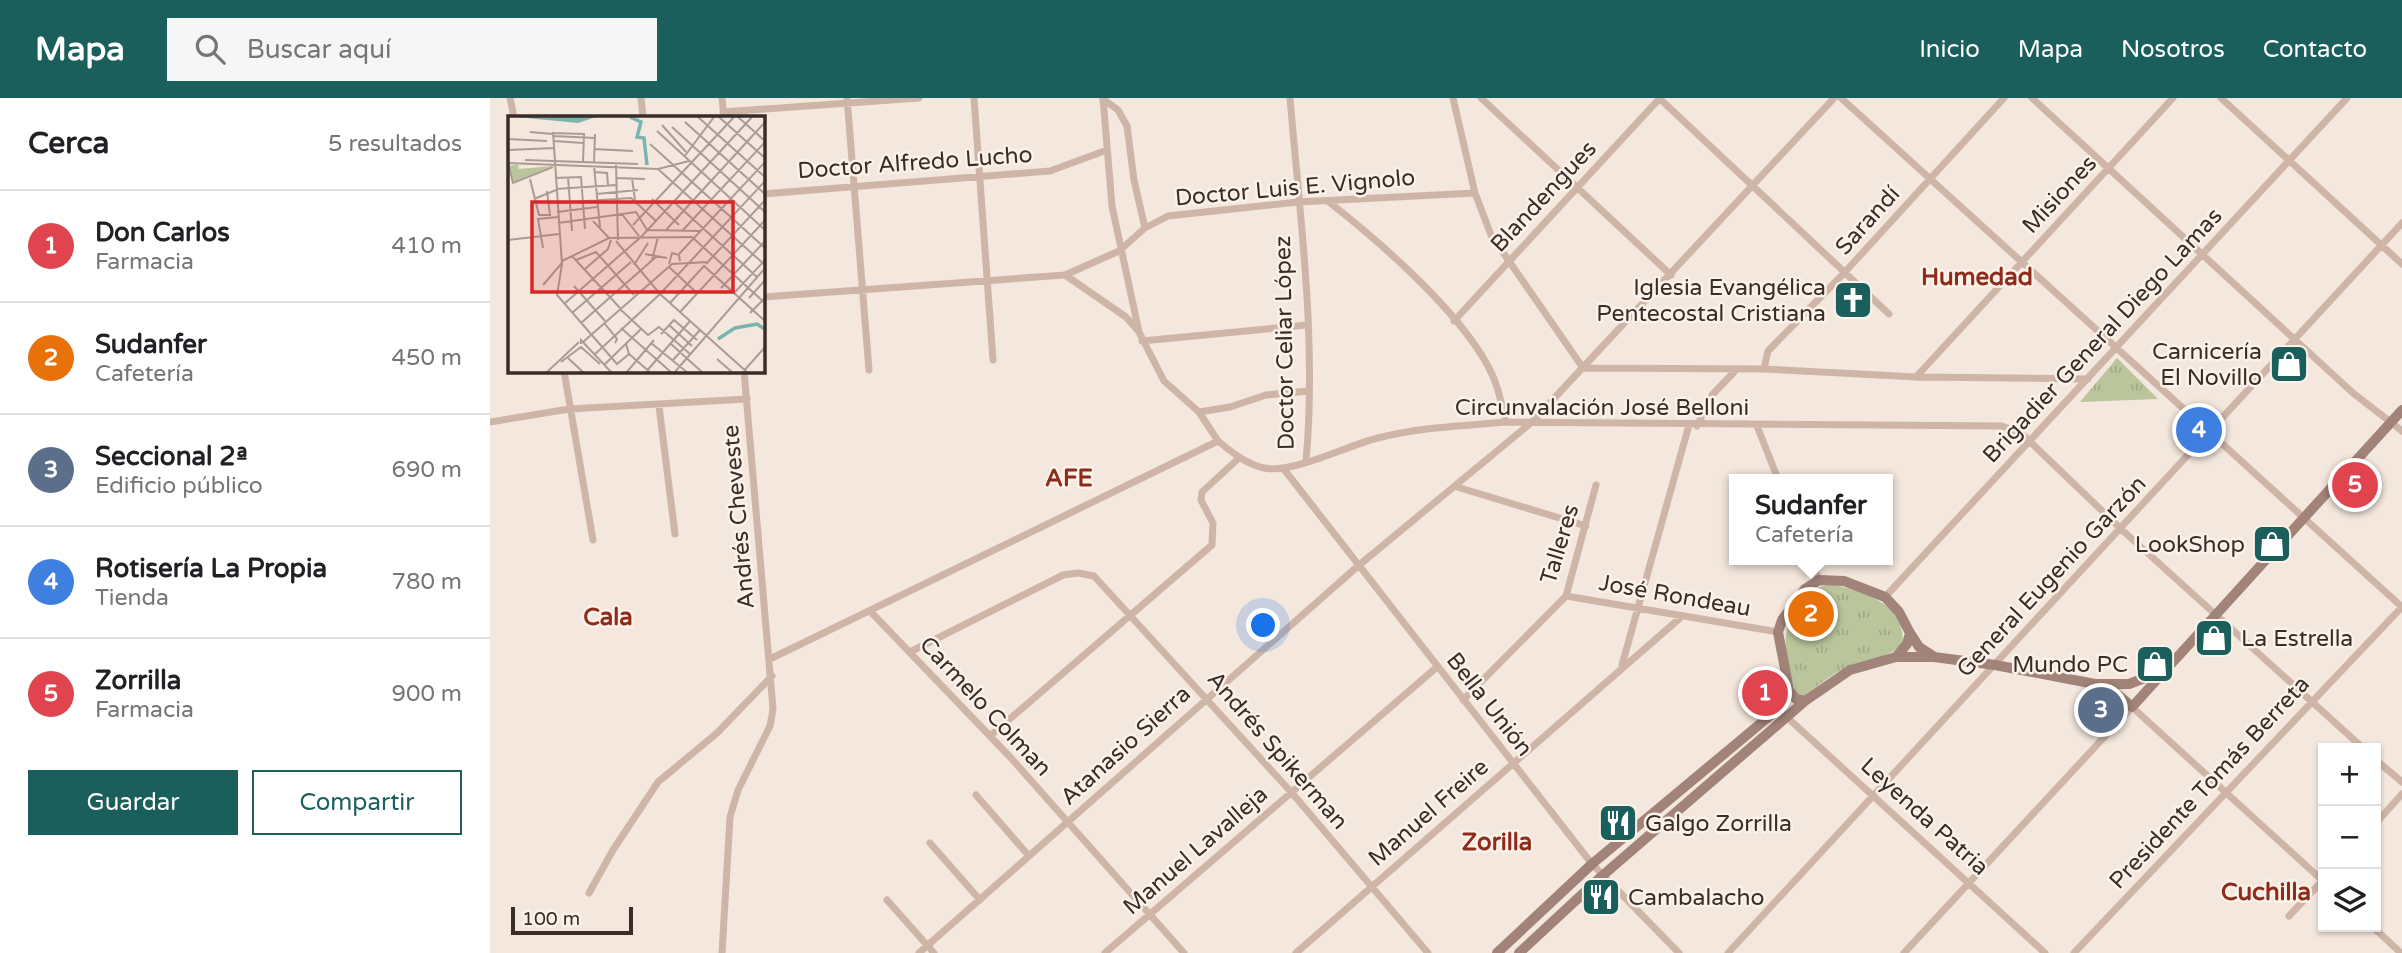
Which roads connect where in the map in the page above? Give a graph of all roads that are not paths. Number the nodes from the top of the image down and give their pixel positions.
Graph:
1 (510, 98) edge
2 (641, 98) edge
3 (722, 98) edge
4 (919, 98) edge
5 (975, 98) edge
6 (1290, 98) edge
7 (1453, 98) edge
8 (1481, 98) edge
9 (1660, 98) edge
10 (1834, 98) edge
11 (1841, 98) edge
12 (2004, 98) edge
13 (2032, 98) edge
14 (2173, 98) edge
15 (2221, 98) edge
16 (2347, 98) edge
17 (1103, 99) edge
18 (847, 101) edge
19 (723, 115) edge
20 (514, 116) edge
21 (643, 116) edge
22 (1107, 150) junction
23 (2289, 160) junction
24 (2108, 168) junction
25 (980, 177) junction
26 (1930, 179) junction
27 (1754, 185) junction
28 (854, 186) junction
29 (1578, 187) junction
30 (1475, 193) junction
31 (765, 194) edge
32 (1298, 202) junction
33 (1329, 202) junction
34 (2402, 223) edge
35 (1145, 228) junction
36 (2382, 245) junction
37 (1119, 251) junction
38 (2202, 256) junction
39 (1510, 261) junction
40 (2021, 263) junction
41 (2402, 264) edge
42 (1845, 272) junction
43 (1065, 275) junction
44 (1671, 275) junction
45 (986, 279) junction
46 (861, 289) junction
47 (765, 297) edge
48 (1889, 314) dead end
49 (1454, 321) junction
50 (1307, 325) junction
51 (1140, 337) junction
52 (2295, 340) junction
53 (2116, 348) junction
54 (993, 360) dead end
55 (1583, 368) junction
56 (1764, 369) junction
57 (869, 370) dead end
58 (1736, 370) junction
59 (564, 373) edge
60 (744, 373) edge
61 (1916, 377) junction
62 (2088, 379) junction
63 (1308, 391) junction
64 (747, 399) junction
65 (659, 405) junction
66 (569, 410) junction
67 (2402, 410) edge
68 (1199, 412) junction
69 (490, 422) edge
70 (1506, 422) junction
71 (1532, 422) junction
72 (2391, 422) junction
73 (1693, 426) junction
74 (1757, 426) junction
75 (2402, 432) edge
76 (2209, 433) junction
77 (1218, 441) junction
78 (2030, 442) junction
79 (1239, 458) junction
80 (1306, 461) junction
81 (1283, 468) junction
82 (1776, 474) edge
83 (1596, 485) dead end
84 (1457, 487) junction
85 (2304, 520) junction
86 (1586, 526) junction
87 (2120, 529) junction
88 (675, 534) dead end
89 (593, 540) dead end
90 (1813, 565) edge
91 (1358, 566) junction
92 (1819, 580) junction
93 (1566, 596) junction
94 (1885, 597) junction
95 (2402, 607) edge
96 (1637, 610) junction
97 (870, 611) junction
98 (1130, 615) junction
99 (2216, 615) junction
100 (1680, 618) junction
101 (1779, 632) junction
102 (1910, 633) junction
103 (910, 652) junction
104 (1896, 657) junction
105 (1934, 657) junction
106 (770, 659) junction
107 (1995, 665) junction
108 (1622, 666) junction
109 (1437, 667) junction
110 (2163, 671) junction
111 (772, 676) junction
112 (2095, 684) junction
113 (1789, 690) junction
114 (1207, 698) junction
115 (1463, 700) junction
116 (1805, 701) junction
117 (2311, 703) junction
118 (2132, 707) junction
119 (1778, 709) junction
120 (1787, 718) junction
121 (990, 736) junction
122 (2357, 743) edge
123 (1512, 764) junction
124 (2381, 764) edge
125 (2402, 782) edge
126 (1292, 793) junction
127 (2226, 793) junction
128 (2402, 794) edge
129 (976, 795) dead end
130 (1872, 795) junction
131 (2381, 817) edge
132 (1068, 822) junction
133 (930, 843) dead end
134 (1029, 856) junction
135 (1592, 864) junction
136 (1602, 876) junction
137 (2318, 876) edge
138 (1970, 882) junction
139 (2318, 885) edge
140 (1371, 887) junction
141 (589, 893) dead end
142 (887, 900) dead end
143 (979, 900) junction
144 (1150, 914) junction
145 (2289, 916) dead end
146 (2378, 932) edge
147 (927, 946) junction
148 (722, 953) edge
149 (919, 953) edge
150 (934, 953) edge
151 (1105, 953) edge
152 (1184, 953) edge
153 (1296, 953) edge
154 (1428, 953) edge
155 (1497, 953) edge
156 (1519, 953) edge
157 (1679, 953) edge
158 (1728, 953) edge
159 (1904, 953) edge
160 (2045, 953) edge
161 (2074, 953) edge
162 (2401, 953) edge

1 - 20 street
2 - 21 street
3 - 19 street
4 - 18 street
5 - 25 street
6 - 32 street, Doctor Celiar López
7 - 30 street
8 - 29 street
9 - 27 street
9 - 29 street, Blandengues
10 - 27 street, Atanasio Sierra
11 - 26 street
12 - 26 street, Sarandí
13 - 24 street
14 - 24 street, Misiones
15 - 23 street
16 - 23 street, Brigadier General Diego Lamas
17 - 22 street
17 - 35 street
18 - 19 street
18 - 28 street
22 - 25 street, Doctor Alfredo Lucho
22 - 37 street
23 - 36 street
23 - 38 street, Brigadier General Diego Lamas
24 - 38 street
24 - 40 street, Misiones
25 - 28 street, Doctor Alfredo Lucho
25 - 45 street
26 - 40 street
26 - 42 street, Sarandí
27 - 42 street
27 - 44 street, Atanasio Sierra
28 - 31 street, Doctor Alfredo Lucho
28 - 46 street
29 - 39 street, Blandengues
29 - 44 street
30 - 33 street, Doctor Luis E. Vignolo
30 - 39 street
32 - 33 street, Doctor Luis E. Vignolo
32 - 35 street, Doctor Luis E. Vignolo
32 - 50 street, Doctor Celiar López
33 - 49 street
34 - 36 street, General Eugenio Garzón
35 - 37 street, Doctor Luis E. Vignolo
36 - 41 street
36 - 52 street, General Eugenio Garzón
37 - 43 street, Doctor Luis E. Vignolo
37 - 51 street
38 - 52 street
38 - 53 street, Brigadier General Diego Lamas
39 - 49 street, Blandengues
39 - 55 street
40 - 53 street
40 - 61 street, Misiones
42 - 48 street
42 - 56 street, Sarandí
43 - 45 street, Doctor Luis E. Vignolo
43 - 51 street
44 - 55 street, Atanasio Sierra
45 - 46 street, Doctor Luis E. Vignolo
45 - 54 street
46 - 47 street, Doctor Luis E. Vignolo
46 - 57 street
49 - 70 street
50 - 51 street
50 - 63 street, Doctor Celiar López
51 - 68 street, Circunvalación José Belloni
52 - 72 street
52 - 76 street, General Eugenio Garzón
53 - 62 street, Brigadier General Diego Lamas
53 - 76 street
55 - 58 street, Circunvalación José Belloni
55 - 71 street, Atanasio Sierra
56 - 58 street, Circunvalación José Belloni
56 - 61 street, Circunvalación José Belloni
58 - 73 street
59 - 66 street
60 - 64 street, Andrés Cheveste
61 - 62 street, Circunvalación José Belloni
62 - 78 street, Brigadier General Diego Lamas
63 - 68 street
63 - 80 street, Doctor Celiar López
64 - 65 street
64 - 106 street, Andrés Cheveste
65 - 66 street
65 - 88 street
66 - 69 street
66 - 89 street
67 - 72 main road
68 - 77 street, Circunvalación José Belloni
70 - 71 street, Circunvalación José Belloni
70 - 80 street, Circunvalación José Belloni
71 - 73 street, Circunvalación José Belloni
71 - 84 street, Atanasio Sierra
72 - 75 street
72 - 85 main road
73 - 74 street, Circunvalación José Belloni
73 - 96 street
74 - 78 street, Circunvalación José Belloni
74 - 82 street
76 - 85 street
76 - 87 street, General Eugenio Garzón
77 - 79 street, Circunvalación José Belloni
77 - 97 street
78 - 87 street, Circunvalación José Belloni
78 - 94 street, Brigadier General Diego Lamas
79 - 81 street, Circunvalación José Belloni
79 - 98 street
80 - 81 street, Circunvalación José Belloni
81 - 91 street, Bella Unión
83 - 86 street, Talleres
84 - 86 street
84 - 91 street, Atanasio Sierra
85 - 95 street
85 - 99 main road
86 - 93 street, Talleres
87 - 99 street, Circunvalación José Belloni
87 - 107 street, General Eugenio Garzón
90 - 92 street
91 - 109 street, Bella Unión
91 - 114 street, Atanasio Sierra
92 - 94 main road
92 - 101 main road
93 - 96 street, José Rondeau
93 - 115 street, Talleres
94 - 102 main road
95 - 117 street, Presidente Tomás Berreta
96 - 100 street, José Rondeau
96 - 108 street
97 - 103 street, Carmelo Colman
97 - 106 street
98 - 103 street, Andrés Spikerman
98 - 114 street, Andrés Spikerman
98 - 121 street
99 - 110 main road
99 - 117 street, Circunvalación José Belloni
100 - 101 street, José Rondeau
100 - 108 street, Manuel Freire
101 - 113 main road
102 - 104 main road
102 - 105 main road
103 - 121 street, Carmelo Colman
104 - 105 main road
104 - 116 main road
105 - 107 main road
106 - 111 street, Andrés Cheveste
107 - 112 main road
107 - 130 street, General Eugenio Garzón
108 - 123 street, Manuel Freire
109 - 115 street, Bella Unión
109 - 126 street, Manuel Lavalleja
110 - 112 main road
110 - 118 main road
111 - 141 street
111 - 148 street, Andrés Cheveste
112 - 118 main road
113 - 116 main road
113 - 119 main road
114 - 126 street, Andrés Spikerman
114 - 132 street, Atanasio Sierra
115 - 123 street, Bella Unión
116 - 120 main road
117 - 122 street, Circunvalación José Belloni
117 - 127 street, Presidente Tomás Berreta
118 - 127 street
118 - 138 street
119 - 120 street, Leyenda Patria
119 - 135 main road
120 - 130 street, Leyenda Patria
120 - 136 main road
121 - 132 street, Carmelo Colman
123 - 135 street, Bella Unión
123 - 140 street, Manuel Freire
124 - 125 street
126 - 140 street, Andrés Spikerman
126 - 144 street, Manuel Lavalleja
127 - 137 street
127 - 161 street, Presidente Tomás Berreta
128 - 131 street
129 - 134 street
130 - 138 street, Leyenda Patria
130 - 158 street, General Eugenio Garzón
132 - 134 street, Atanasio Sierra
132 - 144 street, Carmelo Colman
133 - 143 street
134 - 143 street, Atanasio Sierra
135 - 136 street, Bella Unión
135 - 155 main road
136 - 156 main road
136 - 157 street, Bella Unión
138 - 159 street
138 - 160 street, Leyenda Patria
139 - 145 street
140 - 153 street, Manuel Freire
140 - 154 street, Andrés Spikerman
142 - 147 street
143 - 147 street, Atanasio Sierra
144 - 151 street, Manuel Lavalleja
144 - 152 street, Carmelo Colman
146 - 162 street
147 - 149 street, Atanasio Sierra
147 - 150 street

